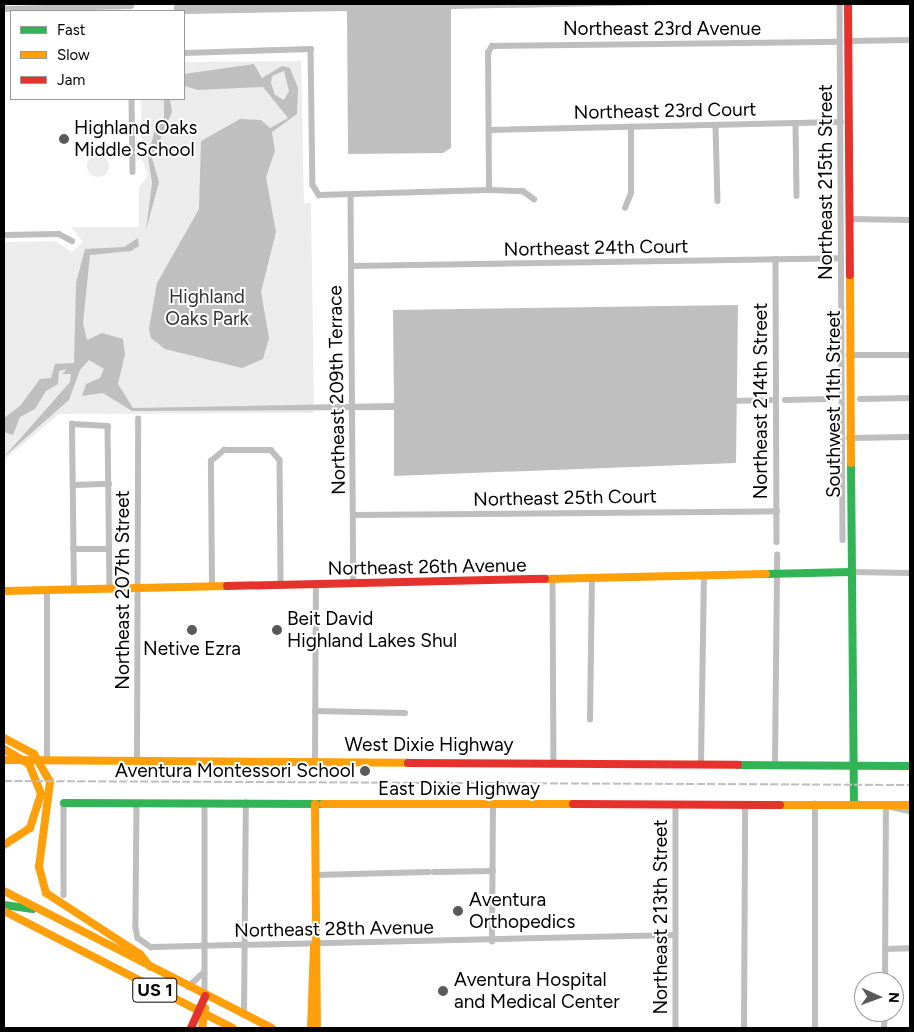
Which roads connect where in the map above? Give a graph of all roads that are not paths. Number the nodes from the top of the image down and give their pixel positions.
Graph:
1 (840, 4) edge
2 (848, 4) edge
3 (131, 7) edge
4 (4, 9) edge
5 (910, 40) edge
6 (844, 41) junction
7 (185, 53) edge
8 (132, 100) edge
9 (841, 122) junction
10 (796, 123) junction
11 (716, 126) junction
12 (631, 127) junction
13 (489, 130) junction
14 (133, 172) dead end
15 (489, 190) junction
16 (351, 195) junction
17 (797, 196) dead end
18 (534, 199) dead end
19 (718, 201) dead end
20 (625, 208) dead end
21 (849, 219) junction
22 (910, 220) edge
23 (4, 235) edge
24 (72, 241) dead end
25 (841, 258) junction
26 (776, 259) junction
27 (351, 266) junction
28 (849, 355) junction
29 (910, 355) edge
30 (138, 419) dead end
31 (910, 437) edge
32 (849, 438) junction
33 (109, 484) junction
34 (74, 485) junction
35 (777, 511) junction
36 (354, 515) junction
37 (843, 540) dead end
38 (777, 542) dead end
39 (74, 549) junction
40 (109, 550) junction
41 (777, 554) dead end
42 (851, 572) junction
43 (910, 573) edge
44 (777, 577) junction
45 (704, 579) junction
46 (592, 581) junction
47 (553, 582) junction
48 (354, 584) junction
49 (281, 585) junction
50 (316, 585) junction
51 (212, 586) junction
52 (139, 588) junction
53 (110, 589) junction
54 (47, 590) junction
55 (74, 590) junction
56 (4, 591) edge
57 (315, 711) junction
58 (405, 713) dead end
59 (590, 720) dead end
60 (4, 738) edge
61 (4, 749) edge
62 (4, 760) edge
63 (47, 760) junction
64 (137, 761) junction
65 (314, 761) junction
66 (554, 762) junction
67 (701, 763) junction
68 (775, 763) junction
69 (853, 765) junction
70 (910, 766) edge
71 (64, 803) joint
72 (137, 803) junction
73 (205, 803) junction
74 (246, 804) junction
75 (315, 804) junction
76 (815, 804) junction
77 (854, 805) junction
78 (910, 805) edge
79 (493, 806) junction
80 (676, 806) junction
81 (745, 806) junction
82 (886, 806) junction
83 (910, 811) edge
84 (4, 845) edge
85 (494, 872) junction
86 (315, 875) junction
87 (4, 890) edge
88 (64, 895) dead end
89 (4, 905) edge
90 (4, 911) edge
91 (43, 911) junction
92 (675, 936) junction
93 (492, 942) junction
94 (314, 945) junction
95 (204, 946) junction
96 (246, 946) junction
97 (910, 948) edge
98 (886, 949) junction
99 (150, 967) junction
100 (205, 970) junction
101 (885, 972) edge
102 (188, 987) junction
103 (205, 996) junction
104 (196, 1010) junction
105 (205, 1014) junction
106 (244, 1015) junction
107 (191, 1028) edge
108 (202, 1028) edge
109 (233, 1028) edge
110 (272, 1028) edge
111 (311, 1028) edge
112 (317, 1028) edge
113 (676, 1028) edge
114 (744, 1028) edge
115 (815, 1028) edge

1 - 6 street, Northeast 215th Street
2 - 6 street, Southwest 11th Street
3 - 4 street
5 - 6 street, Northeast 23rd Avenue
6 - 9 street, Northeast 215th Street
6 - 13 street, Northeast 23rd Avenue
6 - 21 street, Southwest 11th Street
7 - 16 street
8 - 14 street
9 - 10 street, Northeast 23rd Court
9 - 25 street, Northeast 215th Street
10 - 11 street, Northeast 23rd Court
10 - 17 street
11 - 12 street, Northeast 23rd Court
11 - 19 street
12 - 13 street, Northeast 23rd Court
12 - 20 street
13 - 15 street
15 - 16 street
15 - 18 street
16 - 27 street, Northeast 209th Terrace
21 - 22 street
21 - 28 street, Southwest 11th Street
23 - 24 street
25 - 26 street, Northeast 24th Court
25 - 37 street, Northeast 215th Street
26 - 27 street, Northeast 24th Court
26 - 35 street, Northeast 214th Street
27 - 36 street, Northeast 209th Terrace
28 - 29 street
28 - 32 street, Southwest 11th Street
30 - 52 street, Northeast 207th Street
31 - 32 street
32 - 42 street, Southwest 11th Street
33 - 34 street
33 - 34 street
33 - 40 street
34 - 39 street
35 - 36 street, Northeast 25th Court
35 - 38 street, Northeast 214th Street
36 - 48 street, Northeast 209th Terrace
39 - 40 street
39 - 55 street
40 - 53 street
41 - 44 street
42 - 43 street
42 - 44 street, Northeast 26th Avenue
42 - 69 street, Southwest 11th Street
44 - 45 street, Northeast 26th Avenue
44 - 68 street
45 - 46 street, Northeast 26th Avenue
45 - 67 street
46 - 47 street, Northeast 26th Avenue
46 - 59 street
47 - 48 street, Northeast 26th Avenue
47 - 66 street
48 - 50 street, Northeast 26th Avenue
49 - 50 street, Northeast 26th Avenue
49 - 51 street, Northeast 26th Avenue
49 - 51 street
50 - 57 street
51 - 52 street, Northeast 26th Avenue
52 - 53 street, Northeast 26th Avenue
52 - 64 street, Northeast 207th Street
53 - 55 street, Northeast 26th Avenue
54 - 55 street, Northeast 26th Avenue
54 - 56 street, Northeast 26th Avenue
54 - 63 street
57 - 58 street
57 - 65 street
60 - 99 street
61 - 84 street
62 - 63 street, West Dixie Highway
63 - 64 street, West Dixie Highway
64 - 65 street, West Dixie Highway
65 - 66 street, West Dixie Highway
66 - 67 street, West Dixie Highway
67 - 68 street, West Dixie Highway
68 - 69 street, West Dixie Highway
69 - 70 street, West Dixie Highway
69 - 77 street, Southwest 11th Street
71 - 72 street, East Dixie Highway
71 - 88 street
72 - 73 street, East Dixie Highway
72 - 95 street, Northeast 28th Avenue
73 - 74 street, East Dixie Highway
73 - 95 street
74 - 75 street, East Dixie Highway
74 - 96 street
75 - 79 street, East Dixie Highway
75 - 86 street
76 - 77 street, East Dixie Highway
76 - 81 street, East Dixie Highway
76 - 115 street
77 - 82 street, East Dixie Highway
78 - 82 street, East Dixie Highway
79 - 80 street, East Dixie Highway
79 - 85 street
80 - 81 street, East Dixie Highway
80 - 92 street, Northeast 213th Street
81 - 114 street
82 - 83 street
82 - 98 street
85 - 86 street
85 - 93 street
86 - 94 street
87 - 91 street, US 1
89 - 91 street
90 - 104 street, US 1
91 - 99 street, US 1
92 - 93 street, Northeast 28th Avenue
92 - 113 street, Northeast 213th Street
93 - 94 street, Northeast 28th Avenue
94 - 96 street, Northeast 28th Avenue
94 - 111 street
94 - 112 street
95 - 96 street, Northeast 28th Avenue
95 - 100 street
96 - 106 street
97 - 98 street
98 - 101 street
99 - 102 street, US 1
100 - 102 street
100 - 103 street
102 - 103 street, US 1
103 - 104 street
103 - 105 street
103 - 106 street, US 1
104 - 105 street, US 1
104 - 107 street
105 - 108 street
105 - 109 street, US 1
106 - 110 street, US 1

